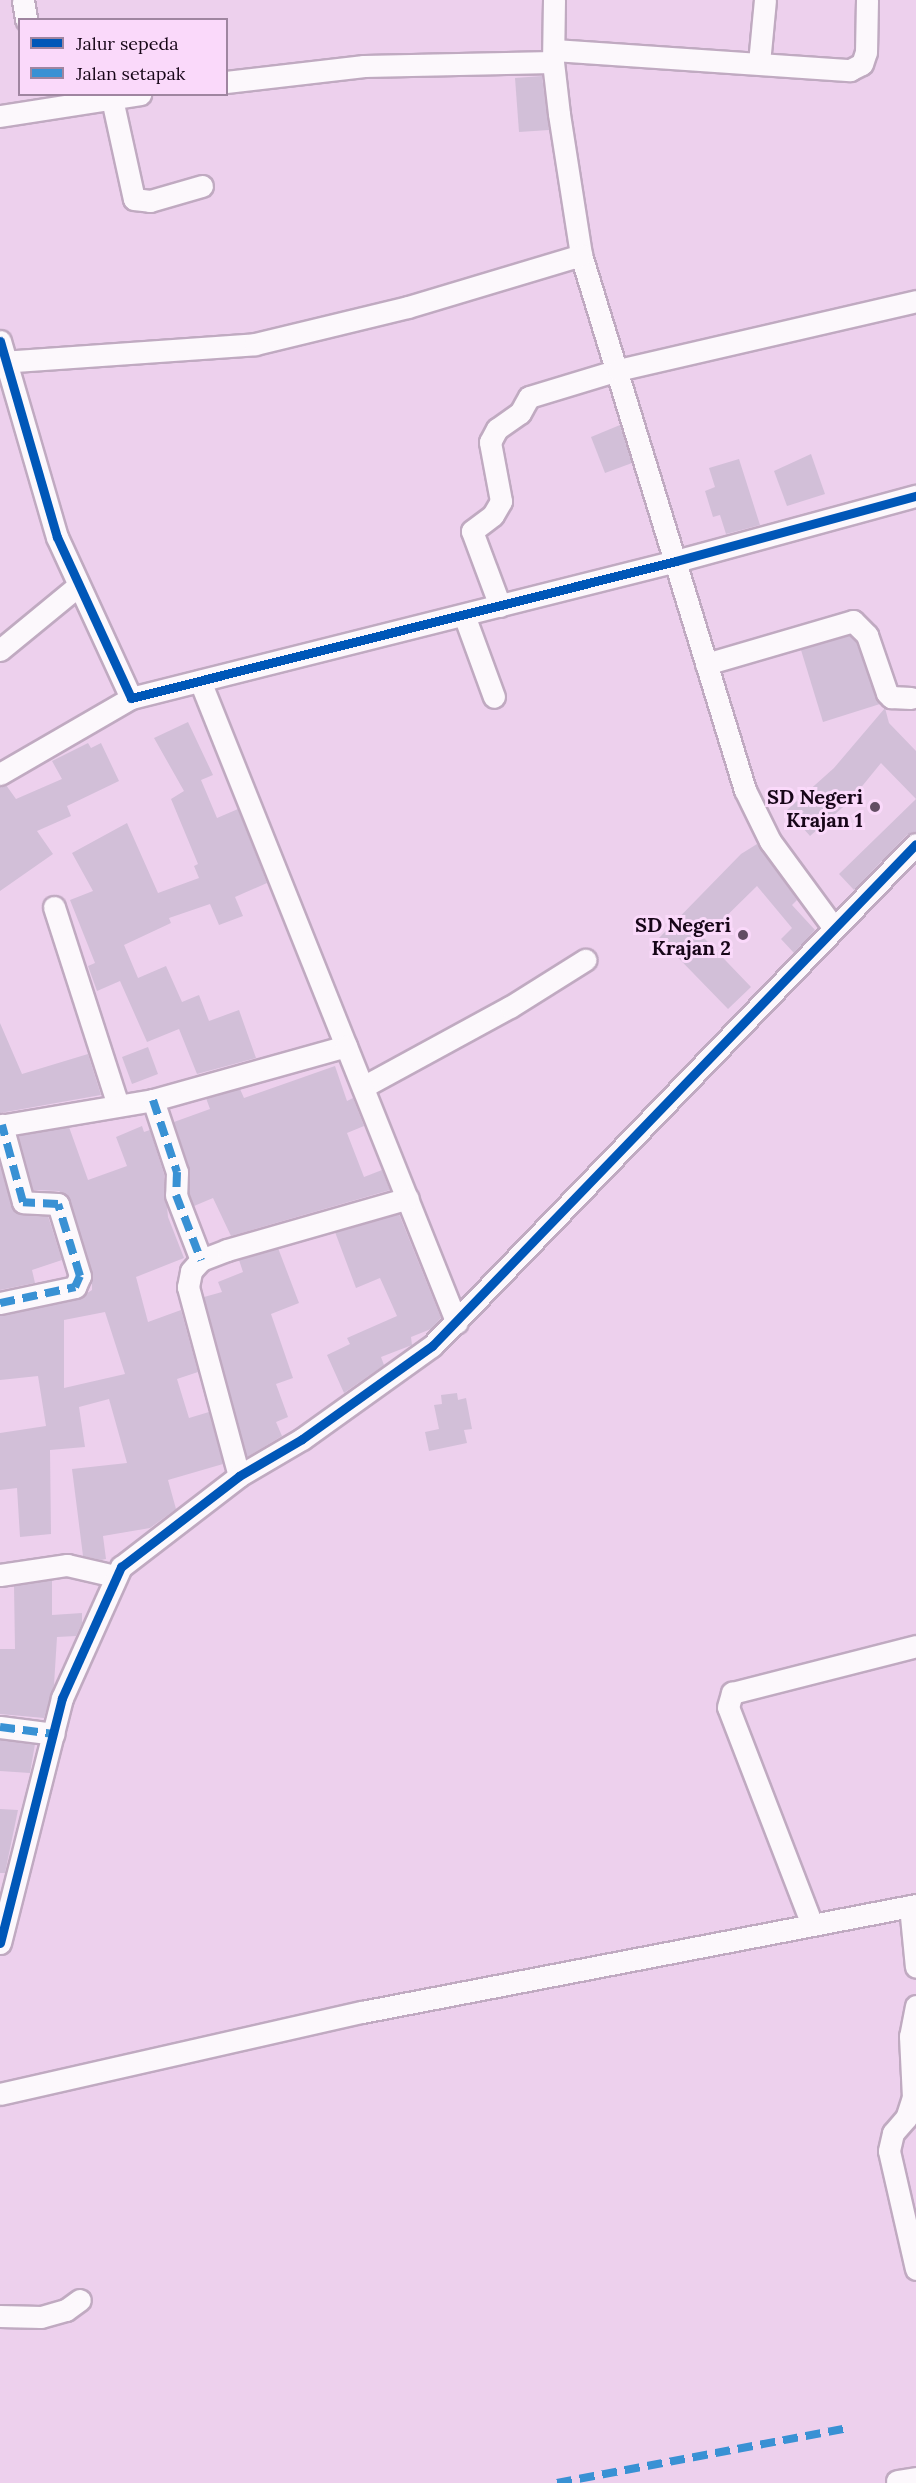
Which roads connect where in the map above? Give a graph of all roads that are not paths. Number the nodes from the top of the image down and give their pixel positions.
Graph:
1 (23, 0) edge
2 (554, 0) edge
3 (765, 0) edge
4 (867, 0) edge
5 (26, 18) edge
6 (553, 56) junction
7 (759, 63) junction
8 (228, 82) edge
9 (128, 96) edge
10 (111, 99) junction
11 (35, 102) edge
12 (0, 116) edge
13 (202, 186) dead end
14 (581, 255) junction
15 (916, 301) edge
16 (0, 341) edge
17 (3, 362) edge
18 (618, 370) junction
19 (916, 496) edge
20 (675, 561) junction
21 (78, 586) junction
22 (500, 606) junction
23 (464, 615) junction
24 (0, 650) edge
25 (706, 664) junction
26 (200, 681) junction
27 (494, 697) dead end
28 (131, 698) junction
29 (911, 698) dead end
30 (0, 774) edge
31 (916, 844) edge
32 (54, 907) dead end
33 (834, 928) junction
34 (585, 960) dead end
35 (346, 1046) junction
36 (363, 1087) junction
37 (153, 1100) junction
38 (118, 1105) junction
39 (1, 1125) edge
40 (408, 1198) junction
41 (201, 1260) junction
42 (0, 1303) edge
43 (457, 1323) junction
44 (239, 1476) junction
45 (0, 1575) edge
46 (115, 1576) junction
47 (916, 1646) edge
48 (0, 1727) edge
49 (54, 1734) junction
50 (7, 1885) edge
51 (913, 1905) edge
52 (811, 1922) junction
53 (0, 1943) edge
54 (916, 1967) edge
55 (916, 2006) edge
56 (0, 2094) edge
57 (915, 2260) edge
58 (80, 2300) dead end
59 (0, 2316) edge

1 - 5 street
2 - 6 street
3 - 7 street
4 - 7 street
6 - 7 street
6 - 8 street
6 - 14 street
9 - 10 street
10 - 11 street
10 - 13 street
11 - 12 street
14 - 17 street
14 - 18 street
15 - 18 street
16 - 17 street
17 - 21 street
18 - 20 street
18 - 22 street
19 - 20 street
20 - 22 street
20 - 25 street
21 - 24 street
21 - 28 street
22 - 23 street
23 - 26 street
23 - 27 street
25 - 29 street
25 - 33 street
26 - 28 street
26 - 35 street
28 - 30 street
31 - 33 street
32 - 38 street
33 - 43 street
34 - 36 street
35 - 36 street
35 - 37 street
36 - 40 street
37 - 38 street
37 - 41 street
38 - 39 street
39 - 42 street
40 - 41 street
40 - 43 street
41 - 44 street
43 - 44 street
44 - 46 street
45 - 46 street
46 - 49 street
47 - 52 street
48 - 49 street
49 - 50 street
50 - 53 street
51 - 52 street
51 - 54 street
52 - 56 street
55 - 57 street
58 - 59 street

